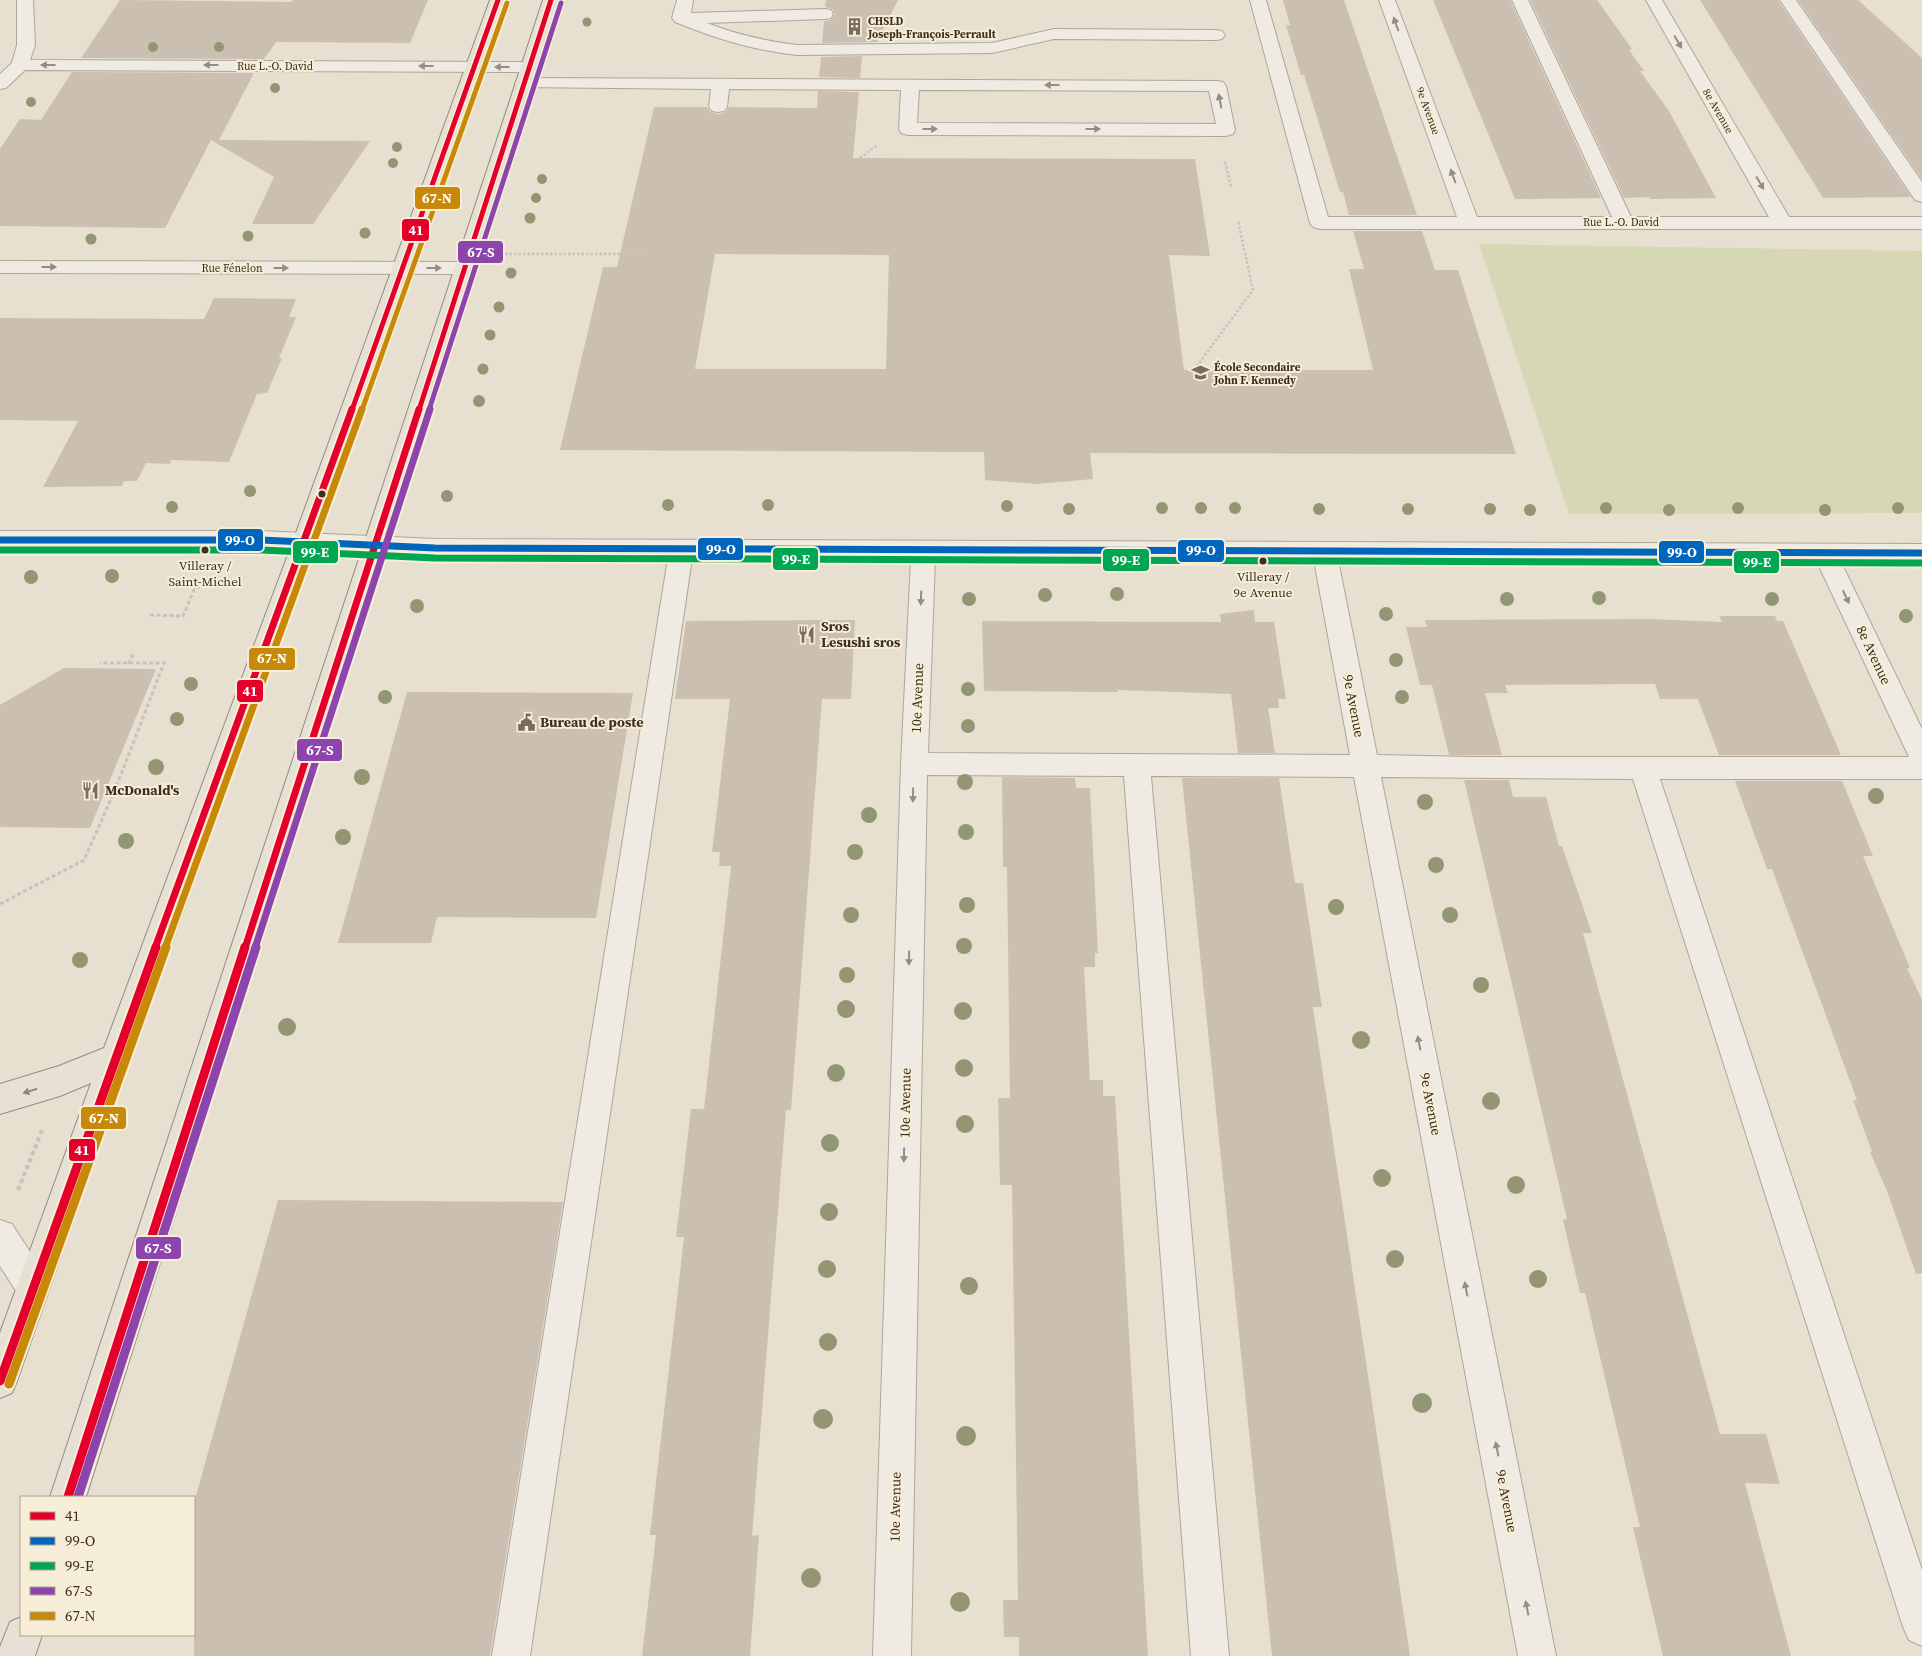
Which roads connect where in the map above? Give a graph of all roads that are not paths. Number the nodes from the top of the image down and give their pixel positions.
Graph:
1 (25, 0) edge
2 (498, 0) edge
3 (551, 0) edge
4 (685, 0) edge
5 (1258, 0) edge
6 (1387, 0) edge
7 (1520, 0) edge
8 (1654, 0) edge
9 (1788, 0) edge
10 (825, 14) dead end
11 (681, 18) junction
12 (1216, 35) dead end
13 (20, 65) junction
14 (474, 66) junction
15 (527, 75) junction
16 (0, 84) edge
17 (721, 84) junction
18 (910, 85) junction
19 (718, 107) dead end
20 (1922, 196) edge
21 (1469, 222) junction
22 (1624, 222) junction
23 (1782, 222) junction
24 (1922, 223) edge
25 (0, 267) edge
26 (403, 268) junction
27 (464, 268) junction
28 (0, 540) edge
29 (305, 541) junction
30 (376, 545) junction
31 (682, 548) junction
32 (923, 549) junction
33 (1324, 551) junction
34 (1825, 553) junction
35 (1922, 553) edge
36 (1922, 757) edge
37 (914, 764) junction
38 (1137, 766) junction
39 (1366, 766) junction
40 (1643, 768) junction
41 (1922, 768) edge
42 (115, 1058) junction
43 (0, 1100) edge
44 (0, 1236) edge
45 (33, 1287) junction
46 (0, 1381) edge
47 (68, 1496) edge
48 (1922, 1627) edge
49 (23, 1636) edge
50 (16, 1656) edge
51 (511, 1656) edge
52 (892, 1656) edge
53 (1210, 1656) edge
54 (1536, 1656) edge

1 - 13 street
2 - 14 main road
3 - 15 main road
4 - 11 street
5 - 21 street, Rue L.-O. David
21 -> 6 street, 9e Avenue
7 - 22 street
8 -> 23 street, 8e Avenue
9 - 20 street
10 - 11 street
11 - 12 street
14 -> 13 street, Rue L.-O. David
13 - 16 street
15 -> 14 street, Rue L.-O. David
14 - 26 main road
15 - 17 street, Rue L.-O. David
15 - 27 main road
17 - 18 street, Rue L.-O. David
17 - 19 street
18 -> 18 street, Rue L.-O. David
21 - 22 street, Rue L.-O. David
22 - 23 street, Rue L.-O. David
23 - 24 street, Rue L.-O. David
25 -> 26 street, Rue Fénelon
26 -> 27 street, Rue Fénelon
26 - 29 main road
27 - 30 main road
28 - 29 street
29 - 30 street
29 - 42 main road
30 - 31 street
30 - 47 main road
31 - 32 street
31 - 51 street
32 - 33 street
32 -> 37 street, 10e Avenue
33 - 34 street
33 - 39 street, 9e Avenue
34 - 35 street
34 -> 36 street, 8e Avenue
37 - 38 street
37 -> 52 street, 10e Avenue
38 - 39 street
38 - 53 street
39 - 40 street
54 -> 39 street, 9e Avenue
40 - 41 street
40 - 48 street
42 -> 43 main road
42 - 45 main road
44 - 45 street
45 - 46 main road
49 - 50 main road

